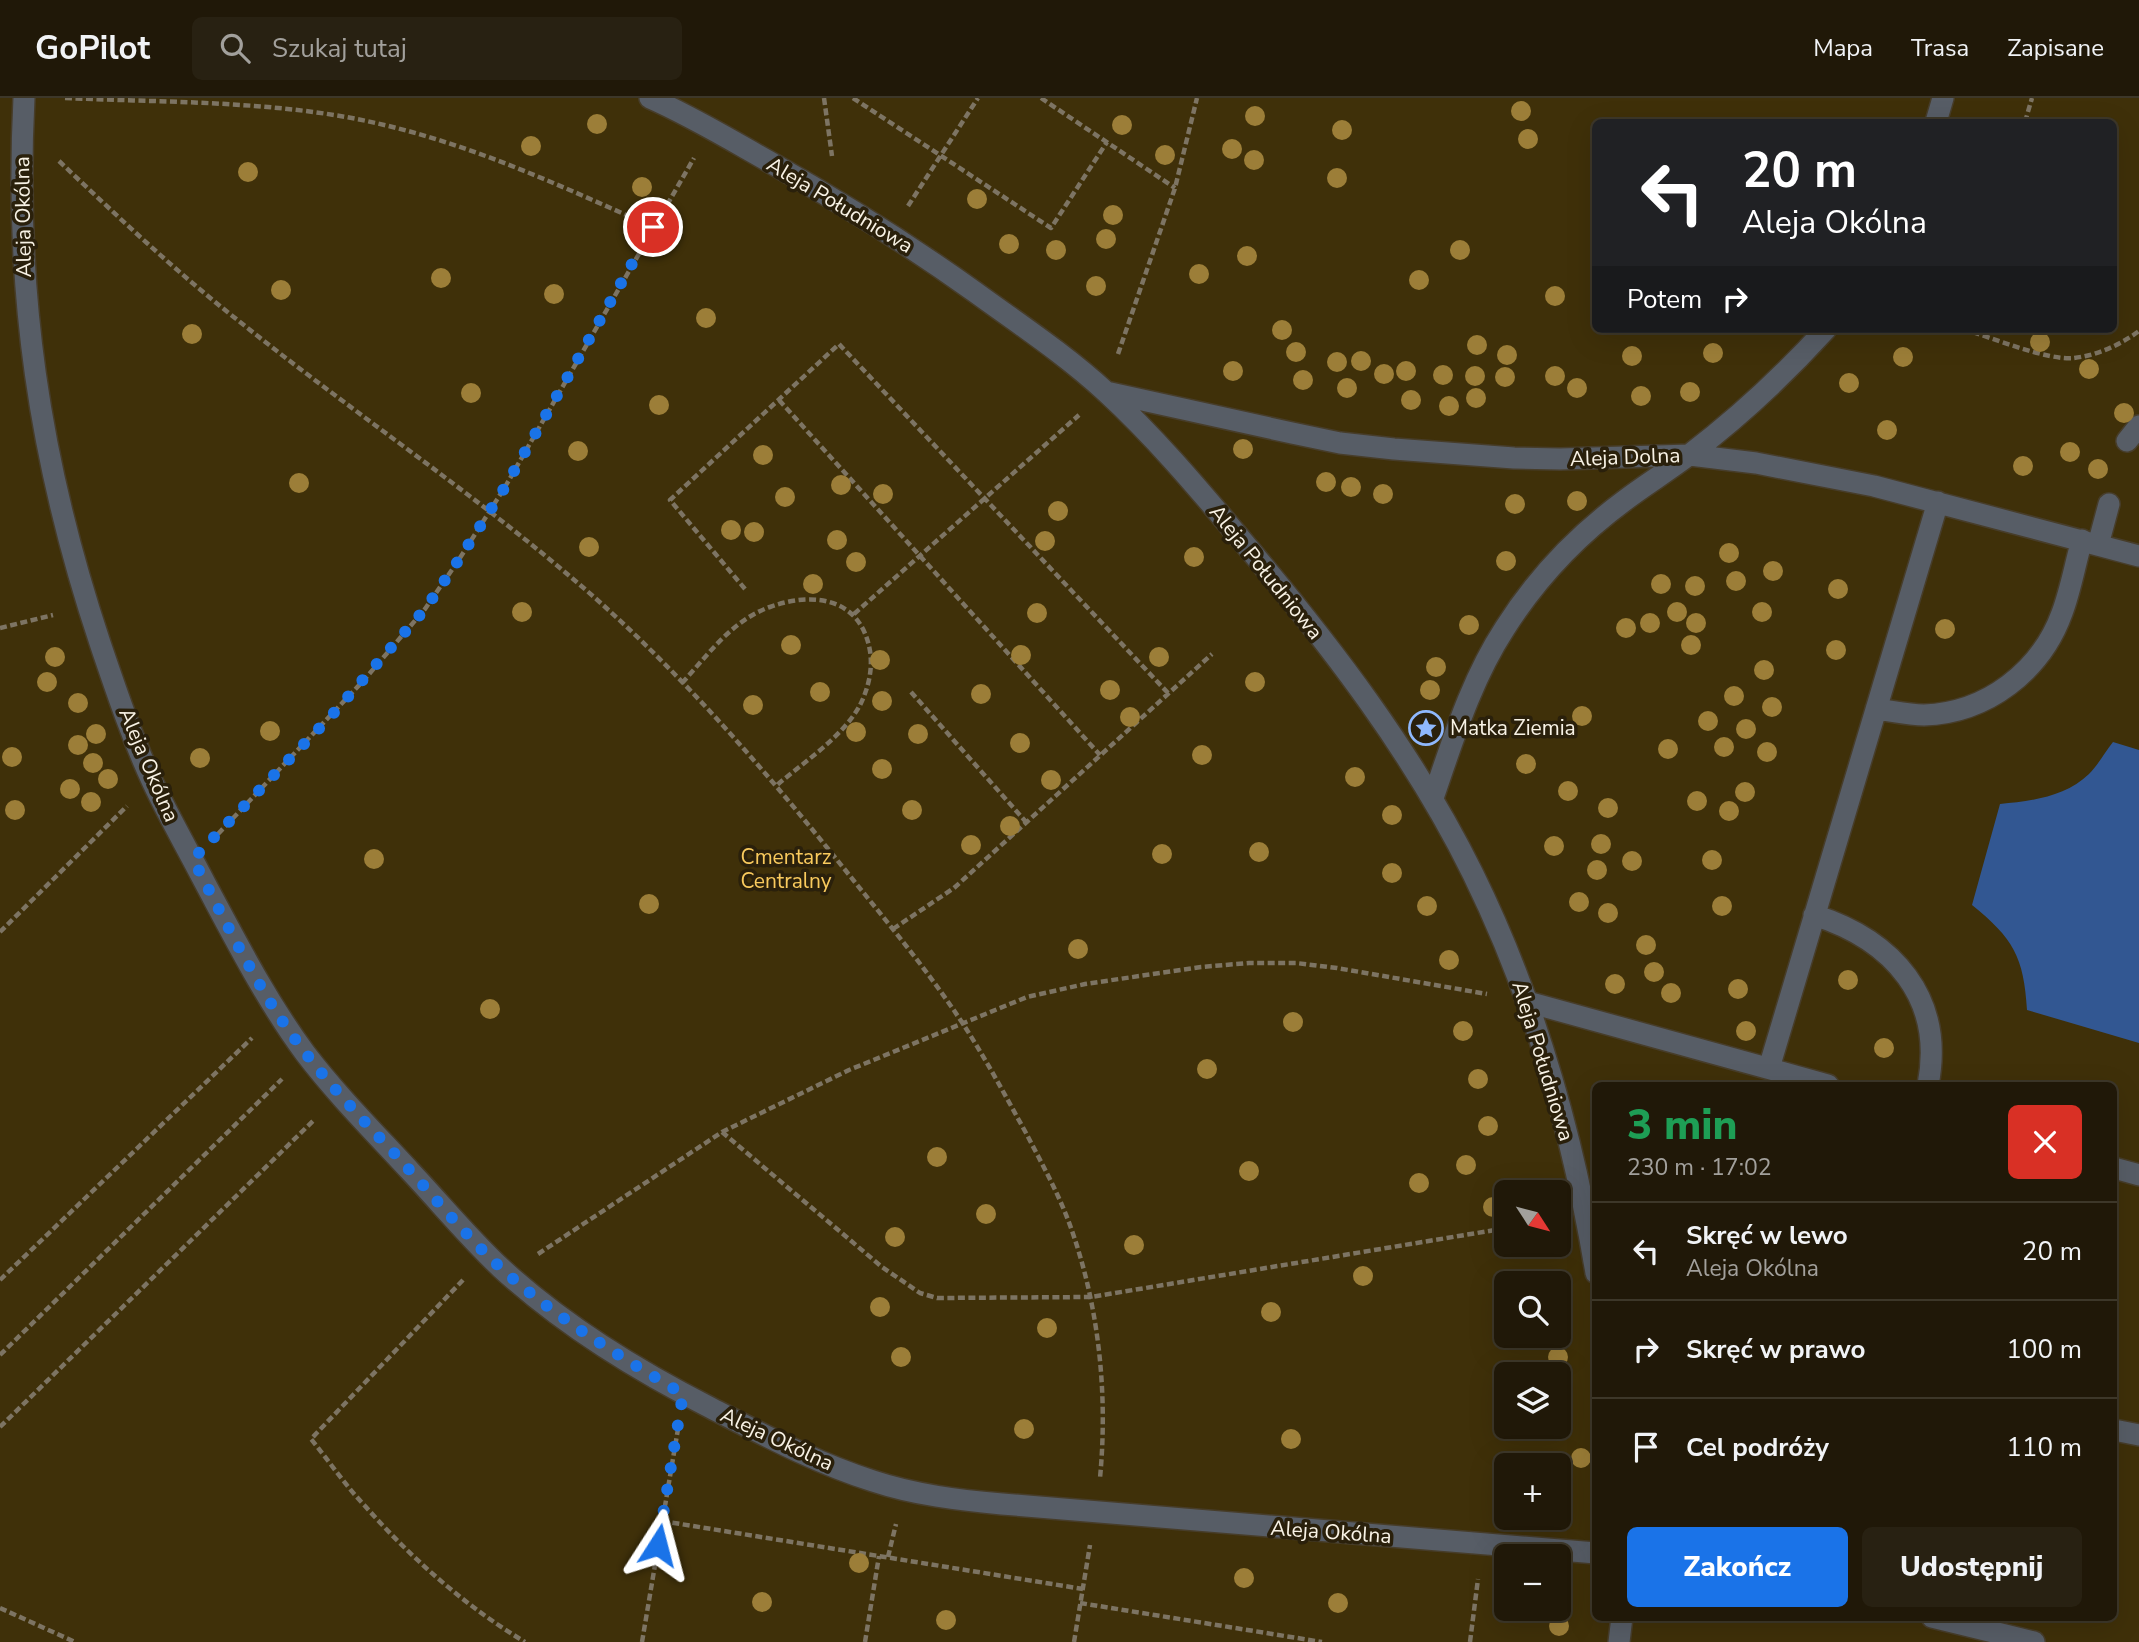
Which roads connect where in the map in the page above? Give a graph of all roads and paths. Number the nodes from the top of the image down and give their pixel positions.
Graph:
1 (24, 98) edge
2 (65, 98) edge
3 (650, 98) edge
4 (824, 98) edge
5 (853, 98) edge
6 (978, 98) edge
7 (1041, 98) edge
8 (1197, 98) edge
9 (1943, 98) edge
10 (2032, 98) edge
11 (1937, 119) edge
12 (2026, 119) edge
13 (22, 127) junction
14 (711, 128) junction
15 (1107, 142) junction
16 (940, 156) junction
17 (1175, 188) junction
18 (829, 196) junction
19 (653, 227) junction
20 (890, 234) junction
21 (2139, 331) edge
22 (1822, 333) edge
23 (1976, 333) edge
24 (1106, 392) junction
25 (779, 400) junction
26 (1690, 455) junction
27 (984, 498) junction
28 (1938, 502) junction
29 (2109, 504) dead end
30 (490, 511) junction
31 (2090, 542) junction
32 (920, 556) junction
33 (2139, 556) edge
34 (745, 589) dead end
35 (87, 604) junction
36 (854, 614) junction
37 (0, 628) edge
38 (1212, 654) dead end
39 (682, 684) junction
40 (911, 692) dead end
41 (1168, 693) junction
42 (1876, 709) junction
43 (1100, 755) junction
44 (152, 781) junction
45 (777, 785) junction
46 (1433, 798) junction
47 (1026, 822) junction
48 (193, 859) junction
49 (1814, 915) junction
50 (893, 929) junction
51 (0, 932) edge
52 (1528, 1002) junction
53 (278, 1013) junction
54 (962, 1023) junction
55 (307, 1055) junction
56 (1769, 1068) junction
57 (1818, 1082) edge
58 (1928, 1082) edge
59 (340, 1095) junction
60 (722, 1132) junction
61 (2117, 1169) edge
62 (2139, 1175) edge
63 (1494, 1230) edge
64 (1592, 1253) edge
65 (488, 1255) junction
66 (509, 1274) junction
67 (0, 1280) edge
68 (1091, 1297) junction
69 (0, 1355) edge
70 (683, 1394) junction
71 (0, 1427) edge
72 (2117, 1431) edge
73 (2139, 1436) edge
74 (1096, 1513) junction
75 (662, 1521) junction
76 (1483, 1544) junction
77 (1592, 1553) edge
78 (879, 1556) junction
79 (1083, 1589) junction
80 (1080, 1603) junction
81 (0, 1608) edge
82 (1622, 1621) edge
83 (1948, 1621) edge
84 (1281, 1639) edge
85 (75, 1642) edge
86 (525, 1642) edge
87 (642, 1642) edge
88 (865, 1642) edge
89 (1074, 1642) edge
90 (1322, 1642) edge
91 (1469, 1642) edge
92 (1619, 1642) edge
93 (2034, 1642) edge

1 - 13 street, Aleja Okólna
2 - 19 path
3 - 14 street, Aleja Południowa
4 - 18 path
5 - 16 path
6 - 16 path
7 - 15 path
8 - 17 path
9 - 11 street
10 - 12 path
13 - 30 path
13 - 35 street, Aleja Okólna
14 - 18 street, Aleja Południowa
14 - 19 path
15 - 16 path
15 - 17 path
16 - 20 path
17 - 24 path
18 - 20 street, Aleja Południowa
19 - 30 path
20 - 24 street, Aleja Południowa
21 - 23 path
22 - 26 street
24 - 26 street, Aleja Dolna
24 - 27 path
24 - 46 street, Aleja Południowa
25 - 27 path
25 - 32 path
25 - 34 path
26 - 28 street, Aleja Dolna
26 - 46 street
27 - 32 path
27 - 41 path
28 - 31 street, Aleja Dolna
28 - 42 street
29 - 31 street
30 - 39 path
30 - 48 path
31 - 33 street, Aleja Dolna
31 - 42 street
32 - 36 path
32 - 43 path
35 - 37 path
35 - 44 street, Aleja Okólna
36 - 39 path
36 - 45 path
38 - 41 path
39 - 45 path
40 - 47 path
41 - 43 path
42 - 49 street
43 - 47 path
44 - 48 street, Aleja Okólna
44 - 51 path
45 - 50 path
46 - 52 street, Aleja Południowa
47 - 50 path
48 - 53 street, Aleja Okólna
49 - 56 street
49 - 58 street
50 - 54 path
52 - 54 path
52 - 56 street
52 - 64 street, Aleja Południowa
53 - 55 street, Aleja Okólna
53 - 67 path
54 - 60 path
54 - 68 path
55 - 59 street, Aleja Okólna
55 - 69 path
56 - 57 street
59 - 65 street, Aleja Okólna
59 - 71 path
60 - 66 path
60 - 68 path
61 - 62 street
63 - 68 path
65 - 66 street, Aleja Okólna
65 - 86 path
66 - 70 street, Aleja Okólna
68 - 74 path
70 - 74 street, Aleja Okólna
70 - 75 path
72 - 73 street
74 - 76 street, Aleja Okólna
74 - 79 path
75 - 78 path
75 - 87 path
76 - 77 street, Aleja Okólna
76 - 91 path
78 - 79 path
78 - 88 path
79 - 80 path
80 - 84 path
80 - 89 path
81 - 85 path
82 - 92 street
83 - 93 street
84 - 90 path

